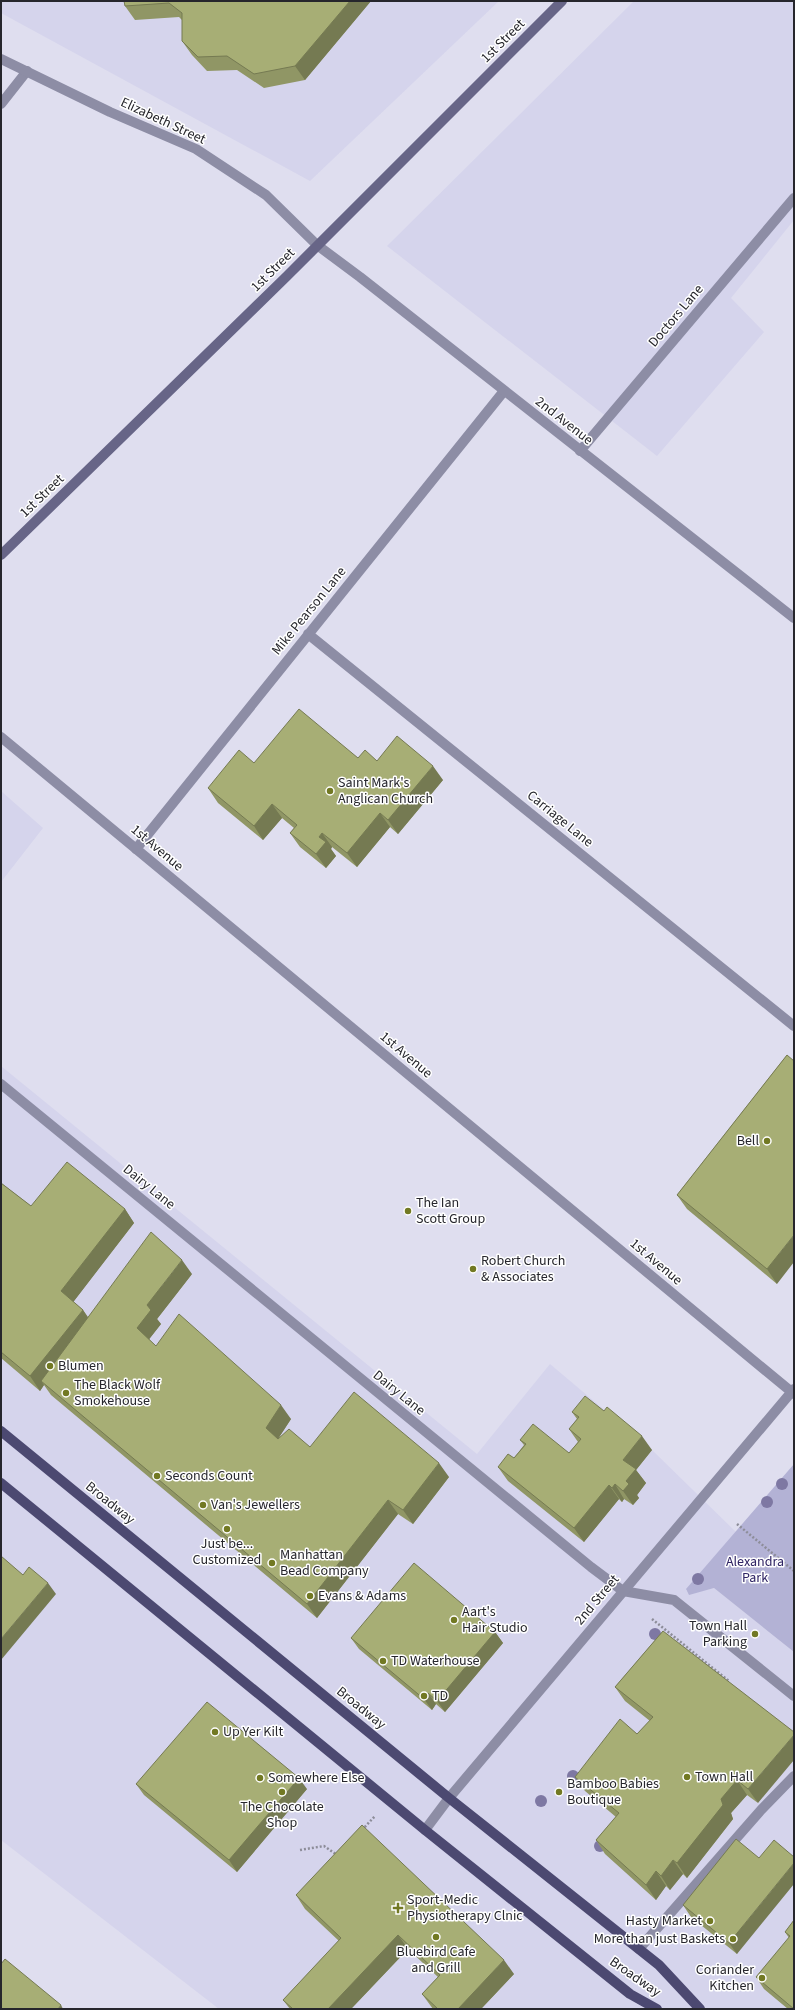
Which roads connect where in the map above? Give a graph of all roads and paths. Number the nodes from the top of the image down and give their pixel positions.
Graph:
1 (562, 1) edge
2 (1, 59) edge
3 (27, 71) junction
4 (1, 104) edge
5 (794, 198) edge
6 (317, 245) junction
7 (504, 391) junction
8 (580, 451) junction
9 (1, 555) edge
10 (794, 618) edge
11 (308, 634) junction
12 (1, 737) edge
13 (136, 849) junction
14 (794, 1026) edge
15 (1, 1084) edge
16 (793, 1392) edge
17 (1, 1432) edge
18 (1, 1483) edge
19 (737, 1524) dead end
20 (794, 1571) edge
21 (623, 1591) junction
22 (647, 1615) dead end
23 (733, 1684) edge
24 (794, 1696) edge
25 (794, 1776) edge
26 (449, 1798) junction
27 (389, 1802) junction
28 (425, 1830) junction
29 (358, 1834) edge
30 (300, 1850) dead end
31 (343, 1850) edge
32 (639, 1949) junction
33 (657, 2009) edge
34 (700, 2009) edge

1 - 6 main road, 1st Street
2 - 3 street, Elizabeth Street
3 - 4 street
3 - 6 street, Elizabeth Street
5 - 8 street, Doctors Lane
6 - 7 street, 2nd Avenue
6 - 9 main road, 1st Street
7 - 8 street, 2nd Avenue
7 - 11 street, Mike Pearson Lane
8 - 10 street, 2nd Avenue
11 - 13 street, Mike Pearson Lane
11 - 14 street, Carriage Lane
12 - 13 street, 1st Avenue
13 - 16 street, 1st Avenue
15 - 21 street, Dairy Lane
16 - 21 street, 2nd Street
17 - 26 main road, Broadway
18 - 27 main road, Broadway
19 - 20 path
21 - 24 street, Dairy Lane
21 - 26 street, 2nd Street
22 - 23 path
25 - 32 street
26 - 28 street, 2nd Street
26 - 32 main road, Broadway
27 - 28 main road, Broadway
27 - 29 path
28 - 33 main road, Broadway
30 - 31 path
32 - 34 main road, Broadway

